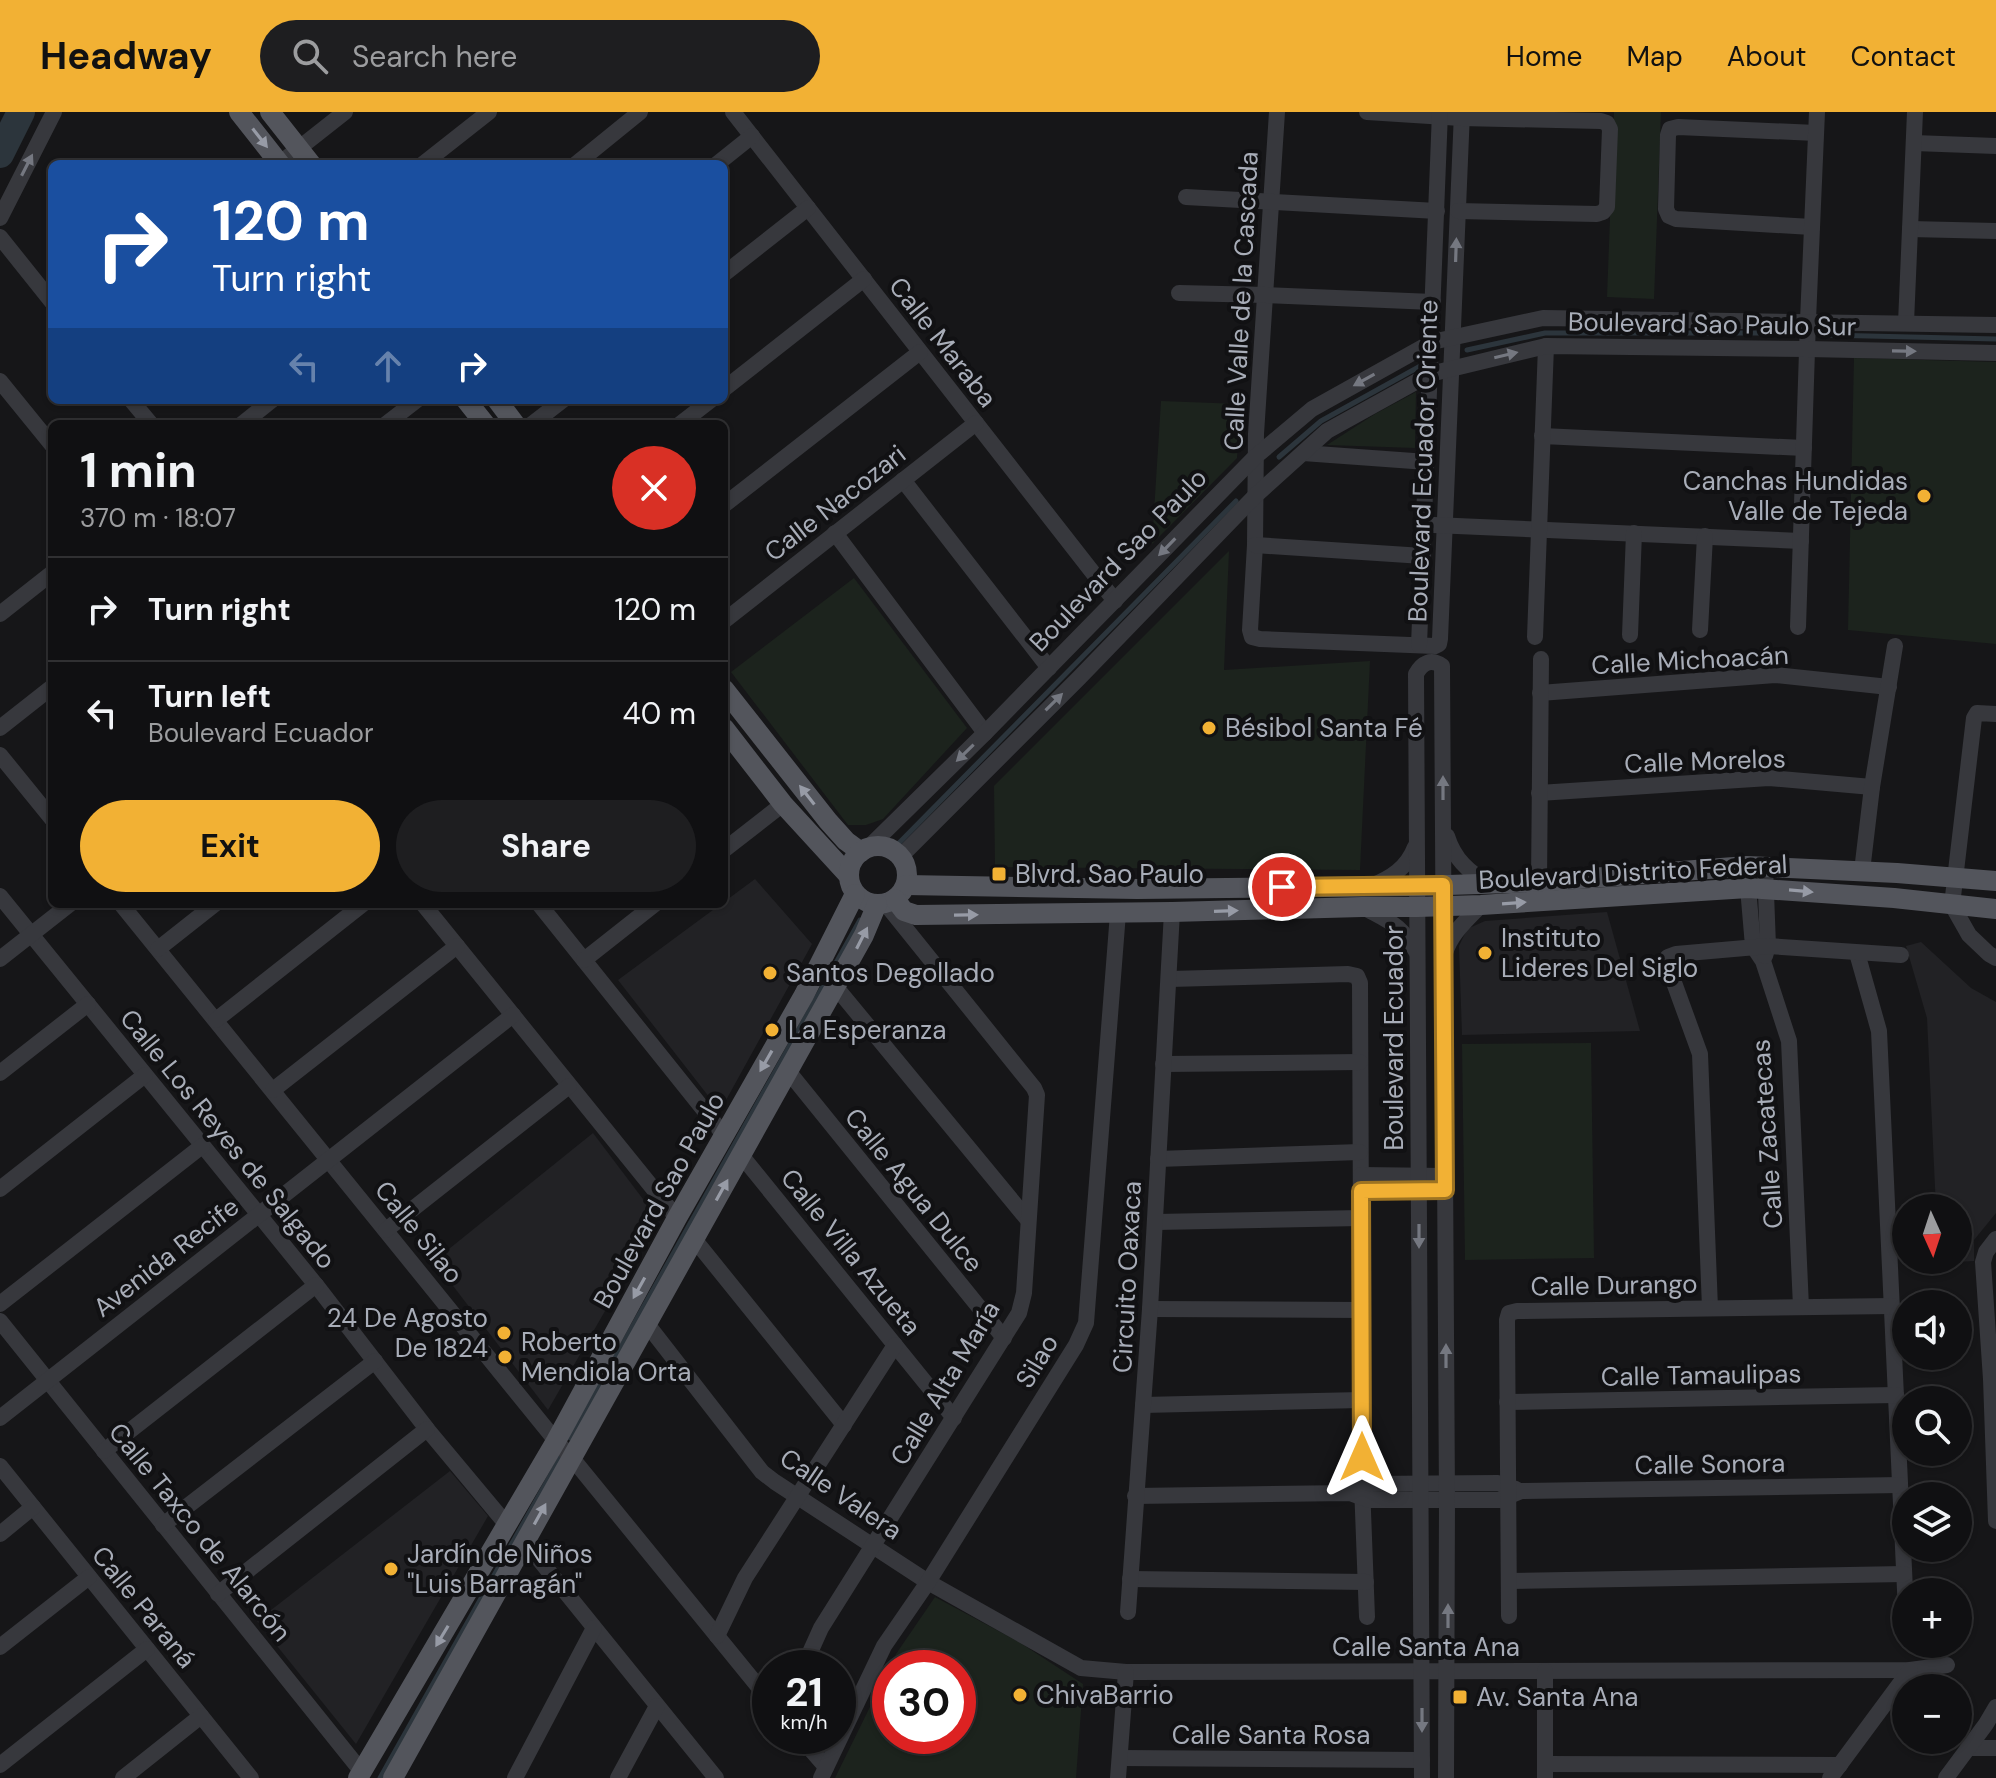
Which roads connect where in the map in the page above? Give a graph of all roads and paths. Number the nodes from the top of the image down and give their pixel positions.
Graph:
1 (54, 112) edge
2 (239, 112) edge
3 (270, 112) edge
4 (345, 112) edge
5 (489, 112) edge
6 (640, 112) edge
7 (733, 112) edge
8 (1277, 112) edge
9 (1367, 112) edge
10 (1817, 112) edge
11 (1915, 112) edge
12 (1440, 114) edge
13 (1462, 115) edge
14 (1816, 133) junction
15 (752, 136) junction
16 (1914, 143) junction
17 (1996, 146) edge
18 (305, 156) edge
19 (277, 160) edge
20 (428, 160) edge
21 (581, 160) edge
22 (722, 160) edge
23 (1186, 197) dead end
24 (1271, 202) junction
25 (808, 208) junction
26 (1437, 211) junction
27 (1458, 211) junction
28 (0, 218) edge
29 (1812, 227) junction
30 (1910, 229) junction
31 (1996, 231) edge
32 (0, 237) edge
33 (728, 271) edge
34 (864, 279) junction
35 (1179, 293) dead end
36 (1266, 295) junction
37 (48, 297) edge
38 (1433, 302) junction
39 (1808, 320) junction
40 (1906, 323) junction
41 (1996, 325) edge
42 (1453, 337) junction
43 (1432, 342) junction
44 (1546, 346) junction
45 (1808, 349) junction
46 (920, 352) junction
47 (1996, 353) edge
48 (1451, 368) junction
49 (1430, 374) junction
50 (0, 381) edge
51 (728, 386) edge
52 (134, 404) edge
53 (267, 404) edge
54 (412, 404) edge
55 (469, 404) edge
56 (558, 404) edge
57 (706, 404) edge
58 (148, 420) edge
59 (247, 420) edge
60 (391, 420) edge
61 (482, 420) edge
62 (537, 420) edge
63 (685, 420) edge
64 (976, 423) junction
65 (1542, 436) junction
66 (48, 440) edge
67 (1804, 448) junction
68 (1303, 453) junction
69 (1255, 457) junction
70 (1427, 462) junction
71 (903, 480) junction
72 (1255, 496) junction
73 (728, 502) edge
74 (1424, 524) junction
75 (1445, 525) junction
76 (1539, 529) junction
77 (835, 533) junction
78 (1634, 533) junction
79 (1705, 536) junction
80 (1801, 541) junction
81 (1255, 545) junction
82 (1423, 556) junction
83 (48, 576) edge
84 (1115, 601) junction
85 (0, 614) edge
86 (728, 618) edge
87 (1798, 627) dead end
88 (1700, 630) dead end
89 (1630, 635) dead end
90 (1535, 637) dead end
91 (1419, 645) junction
92 (1895, 646) dead end
93 (1541, 659) dead end
94 (1049, 668) junction
95 (1889, 687) junction
96 (48, 690) edge
97 (1540, 693) junction
98 (728, 694) edge
99 (1996, 714) edge
100 (747, 718) junction
101 (0, 728) edge
102 (728, 730) edge
103 (985, 733) junction
104 (728, 736) edge
105 (0, 755) edge
106 (1872, 787) junction
107 (1539, 793) junction
108 (783, 804) junction
109 (48, 808) edge
110 (1443, 823) junction
111 (1417, 842) junction
112 (728, 847) edge
113 (864, 850) junction
114 (900, 857) junction
115 (1756, 866) junction
116 (1862, 871) junction
117 (1897, 873) junction
118 (1954, 877) junction
119 (1996, 881) edge
120 (1539, 882) junction
121 (1490, 884) junction
122 (852, 885) junction
123 (1443, 885) junction
124 (1417, 886) junction
125 (1369, 887) junction
126 (1756, 888) junction
127 (1137, 889) junction
128 (0, 896) edge
129 (891, 898) junction
130 (1894, 898) junction
131 (1481, 905) junction
132 (1952, 905) junction
133 (1362, 907) junction
134 (1417, 907) junction
135 (1443, 907) junction
136 (65, 908) edge
137 (124, 908) edge
138 (210, 908) edge
139 (358, 908) edge
140 (426, 908) edge
141 (542, 908) edge
142 (650, 908) edge
143 (1996, 909) edge
144 (1139, 912) junction
145 (1172, 912) junction
146 (1118, 913) junction
147 (31, 935) junction
148 (457, 946) junction
149 (158, 949) junction
150 (1761, 951) junction
151 (1857, 953) junction
152 (1418, 954) junction
153 (1901, 955) dead end
154 (1444, 958) junction
155 (1996, 958) edge
156 (0, 959) edge
157 (584, 960) junction
158 (1170, 979) junction
159 (835, 986) junction
160 (88, 1004) junction
161 (513, 1015) junction
162 (216, 1020) junction
163 (1360, 1062) junction
164 (1163, 1064) junction
165 (788, 1071) junction
166 (0, 1073) edge
167 (145, 1075) junction
168 (569, 1086) junction
169 (273, 1090) junction
170 (724, 1135) junction
171 (202, 1146) junction
172 (1360, 1152) junction
173 (741, 1155) junction
174 (329, 1159) junction
175 (1158, 1159) junction
176 (1361, 1183) junction
177 (1419, 1183) junction
178 (1445, 1183) junction
179 (0, 1189) edge
180 (259, 1215) junction
181 (677, 1218) junction
182 (1361, 1218) junction
183 (1028, 1220) junction
184 (1156, 1222) junction
185 (386, 1230) junction
186 (694, 1239) junction
187 (1996, 1239) edge
188 (316, 1285) junction
189 (1990, 1296) edge
190 (0, 1304) edge
191 (1892, 1306) joint
192 (1801, 1307) junction
193 (1710, 1308) junction
194 (1150, 1309) junction
195 (1362, 1310) junction
196 (0, 1321) edge
197 (647, 1324) junction
198 (1004, 1338) junction
199 (895, 1345) junction
200 (375, 1361) junction
201 (1993, 1379) edge
202 (48, 1381) junction
203 (1892, 1395) edge
204 (1362, 1400) junction
205 (1507, 1402) junction
206 (1143, 1405) junction
207 (0, 1418) edge
208 (954, 1418) junction
209 (844, 1425) junction
210 (427, 1429) junction
211 (556, 1441) junction
212 (104, 1451) junction
213 (572, 1458) junction
214 (0, 1466) edge
215 (1995, 1471) edge
216 (1892, 1485) edge
217 (1358, 1492) junction
218 (1421, 1492) junction
219 (1447, 1492) junction
220 (1513, 1492) junction
221 (1135, 1496) junction
222 (797, 1497) junction
223 (33, 1507) junction
224 (1996, 1521) edge
225 (163, 1525) junction
226 (507, 1525) junction
227 (0, 1534) edge
228 (525, 1542) junction
229 (873, 1545) junction
230 (1903, 1562) edge
231 (1904, 1574) junction
232 (89, 1577) junction
233 (1904, 1578) edge
234 (1130, 1579) junction
235 (1509, 1581) junction
236 (928, 1582) junction
237 (1366, 1582) junction
238 (218, 1594) junction
239 (1128, 1612) dead end
240 (1509, 1616) dead end
241 (1367, 1617) dead end
242 (594, 1628) junction
243 (717, 1636) junction
244 (0, 1647) edge
245 (147, 1649) junction
246 (811, 1650) edge
247 (1947, 1665) dead end
248 (1422, 1670) junction
249 (1448, 1670) junction
250 (1910, 1670) junction
251 (1545, 1671) junction
252 (1126, 1672) junction
253 (752, 1679) edge
254 (657, 1706) junction
255 (1996, 1707) edge
256 (201, 1716) junction
257 (1972, 1743) edge
258 (1972, 1748) edge
259 (1996, 1748) edge
260 (811, 1754) edge
261 (1964, 1754) edge
262 (1120, 1758) junction
263 (1422, 1760) junction
264 (0, 1765) edge
265 (1545, 1771) edge
266 (1835, 1771) edge
267 (823, 1772) edge
268 (360, 1775) edge
269 (123, 1778) edge
270 (251, 1778) edge
271 (393, 1778) edge
272 (515, 1778) edge
273 (618, 1778) edge
274 (716, 1778) edge
275 (1118, 1778) edge
276 (1422, 1778) edge
277 (1446, 1778) edge
278 (1946, 1778) edge

28 -> 1 street
2 -> 19 main road
3 - 18 main road
4 - 18 street
5 - 20 street
6 - 21 street
7 - 15 street, Calle Maraba
8 - 24 street, Calle Valle de la Cascada
9 - 12 street
10 - 14 street
11 - 16 street
12 - 13 street
12 - 26 street, Boulevard Ecuador Oriente
13 - 27 street, Boulevard Ecuador Oriente
13 - 27 street
14 - 29 street
14 - 29 street
15 - 22 street
15 - 25 street, Calle Maraba
16 - 17 street
16 - 30 street
23 - 24 street
24 - 26 street
24 - 36 street, Calle Valle de la Cascada
25 - 33 street
25 - 34 street, Calle Maraba
26 - 38 street, Boulevard Ecuador Oriente
42 -> 27 street, Boulevard Ecuador Oriente
29 - 39 street
30 - 31 street
30 - 40 street
32 - 37 street
34 - 46 street, Calle Maraba
34 - 51 street
35 - 36 street
36 - 38 street
36 - 69 street, Calle Valle de la Cascada
38 - 43 street, Boulevard Ecuador Oriente
39 - 40 street, Boulevard Sao Paulo Sur
39 - 42 street, Boulevard Sao Paulo Sur
39 - 45 street
40 - 41 street, Boulevard Sao Paulo Sur
42 - 43 street, Boulevard Sao Paulo Sur
42 - 48 street, Boulevard Ecuador Oriente
43 - 49 street, Boulevard Ecuador Oriente
43 -> 69 street, Boulevard Sao Paulo
44 - 45 street, Boulevard Sao Paulo Sur
48 -> 44 street, Boulevard Sao Paulo Sur
44 - 65 street
45 -> 47 street, Boulevard Sao Paulo Sur
45 - 67 street
46 - 64 street, Calle Maraba
46 - 73 street
48 - 49 street, Boulevard Sao Paulo Sur
48 - 75 street, Boulevard Ecuador Oriente
49 - 68 street, Boulevard Sao Paulo
49 - 70 street, Boulevard Ecuador Oriente
50 - 66 street
52 - 58 street
53 - 59 street
54 - 60 street
55 - 61 main road
56 - 62 street
57 - 63 street
64 - 71 street, Calle Nacozari
64 - 84 street, Calle Maraba
65 - 67 street
65 - 76 street
67 - 80 street
68 - 70 street
68 - 72 street, Boulevard Sao Paulo
69 - 72 street, Calle Valle de la Cascada
69 -> 84 street, Boulevard Sao Paulo
70 - 74 street, Boulevard Ecuador Oriente
71 - 77 street, Calle Nacozari
71 - 94 street
72 - 81 street, Calle Valle de la Cascada
114 -> 72 street, Boulevard Sao Paulo
74 - 75 street
74 - 82 street, Boulevard Ecuador Oriente
75 - 76 street
75 - 91 street, Boulevard Ecuador Oriente
76 - 78 street
76 - 90 street
77 - 86 street, Calle Nacozari
77 - 103 street
78 - 79 street
78 - 89 street
79 - 80 street
79 - 88 street
80 - 87 street
81 - 82 street
81 - 91 street, Calle Valle de la Cascada
82 - 91 street, Boulevard Ecuador Oriente
83 - 85 street
84 - 94 street, Boulevard Sao Paulo
92 - 95 street
93 - 97 street
94 - 103 street, Boulevard Sao Paulo
95 - 97 street, Calle Michoacán
95 - 106 street
96 - 101 street
97 - 107 street
98 - 100 main road
99 - 118 street
100 - 102 street
113 -> 100 main road
103 -> 113 street, Boulevard Sao Paulo
104 - 108 main road
105 - 109 street
106 - 107 street, Calle Morelos
106 - 116 street
107 - 120 street
108 - 112 street
108 - 122 main road
110 -> 111 street, Boulevard Ecuador
110 - 121 street
110 - 123 street, Boulevard Ecuador
111 - 124 street, Boulevard Ecuador
111 - 125 street
113 - 114 main road
113 - 122 main road
114 - 129 main road
115 - 116 main road, Boulevard Distrito Federal
115 - 120 main road, Boulevard Distrito Federal
115 - 126 street, Calle Zacatecas
116 - 117 main road, Boulevard Distrito Federal
117 - 118 main road, Boulevard Distrito Federal
117 - 130 street
118 - 119 main road, Boulevard Distrito Federal
118 - 132 street
120 - 121 main road, Boulevard Distrito Federal
121 - 123 main road, Boulevard Distrito Federal
122 - 129 main road
122 -> 170 main road, Boulevard Sao Paulo
123 - 124 main road, Boulevard Distrito Federal
123 - 135 street, Boulevard Ecuador
124 - 125 main road, Boulevard Distrito Federal
124 - 134 street, Boulevard Ecuador
125 - 127 main road, Boulevard Distrito Federal
126 -> 130 main road, Boulevard Distrito Federal
131 -> 126 main road, Boulevard Distrito Federal
126 - 150 street, Calle Zacatecas
127 - 129 main road, Boulevard Distrito Federal
127 - 144 street
128 - 147 street, Calle Los Reyes de Salgado
129 -> 146 main road, Boulevard Distrito Federal
159 -> 129 main road, Boulevard Sao Paulo
129 - 183 street, Calle Alta María
130 - 132 main road, Boulevard Distrito Federal
131 - 135 main road, Boulevard Distrito Federal
131 - 154 street
132 - 143 main road, Boulevard Distrito Federal
132 - 155 street
133 - 134 main road, Boulevard Distrito Federal
145 -> 133 main road, Boulevard Distrito Federal
133 - 152 street
134 - 135 main road, Boulevard Distrito Federal
134 - 152 street, Boulevard Ecuador
135 - 154 street, Boulevard Ecuador
136 - 147 street
137 - 149 street, Calle Silao
138 - 149 street
139 - 162 street
140 - 148 street
141 - 157 street
142 - 157 street
144 - 145 main road, Boulevard Distrito Federal
144 - 146 main road, Boulevard Distrito Federal
145 - 158 street, Circuito Oaxaca
146 - 236 street, Silao
147 - 156 street
147 - 160 street, Calle Los Reyes de Salgado
148 - 161 street
148 - 169 street
149 - 162 street, Calle Silao
150 - 151 street
150 - 192 street, Calle Zacatecas
150 - 193 street
151 - 153 street
151 - 191 street
152 - 177 street, Boulevard Ecuador
154 - 178 street, Boulevard Ecuador
157 - 170 street
158 - 163 street
158 - 164 street, Circuito Oaxaca
159 - 165 main road, Boulevard Sao Paulo
159 - 183 street
160 - 166 street
160 - 167 street, Calle Los Reyes de Salgado
161 - 168 street
161 - 174 street, Avenida Recife
162 - 169 street, Calle Silao
163 - 164 street
163 - 172 street
164 - 175 street, Circuito Oaxaca
165 - 173 main road, Boulevard Sao Paulo
165 - 198 street, Calle Agua Dulce
167 - 171 street, Calle Los Reyes de Salgado
167 - 179 street
168 - 181 street
168 - 185 street
169 - 174 street, Calle Silao
170 - 181 main road, Boulevard Sao Paulo
171 - 180 street, Calle Los Reyes de Salgado
171 - 190 street
172 - 175 street
172 - 176 street
186 -> 173 main road, Boulevard Sao Paulo
173 - 199 street, Calle Villa Azueta
174 - 180 street, Avenida Recife
174 - 185 street, Calle Silao
175 - 184 street, Circuito Oaxaca
176 - 177 street
176 - 182 street
177 - 178 street
177 -> 218 street, Boulevard Ecuador
219 -> 178 street, Boulevard Ecuador
180 - 188 street, Calle Los Reyes de Salgado
180 - 202 street, Avenida Recife
181 -> 211 main road, Boulevard Sao Paulo
182 - 184 street
182 - 195 street
183 - 198 street, Calle Alta María
184 - 194 street, Circuito Oaxaca
185 - 211 street, Calle Silao
186 - 197 main road, Boulevard Sao Paulo
186 - 209 street
187 - 189 street
188 - 200 street, Calle Los Reyes de Salgado
188 - 212 street
189 - 201 street
191 - 192 street, Calle Durango
192 - 193 street, Calle Durango
193 - 205 street, Calle Durango
194 - 195 street
194 - 206 street, Circuito Oaxaca
195 - 204 street
196 - 202 street, Calle Taxco de Alarcón
197 - 213 main road, Boulevard Sao Paulo
197 - 222 street, Calle Valera
198 - 208 street, Calle Alta María
199 - 208 street, Calle Villa Azueta
199 - 209 street
200 - 210 street, Calle Los Reyes de Salgado
200 - 225 street
201 - 215 street
202 - 207 street, Avenida Recife
202 - 212 street, Calle Taxco de Alarcón
203 - 205 street, Calle Tamaulipas
204 - 206 street
204 - 217 street
205 - 220 street, Calle Durango
206 - 221 street, Circuito Oaxaca
208 - 229 street, Calle Alta María
209 - 222 street
210 - 226 street, Calle Los Reyes de Salgado
210 - 238 street
211 - 213 street, Calle Silao
211 - 226 main road, Boulevard Sao Paulo
212 - 225 street, Calle Taxco de Alarcón
228 -> 213 main road, Boulevard Sao Paulo
213 - 243 street, Calle Silao
214 - 223 street, Calle Paraná
215 - 224 street
216 - 220 street, Calle Sonora
217 - 218 street, Calle Sonora
217 - 221 street, Calle Sonora
217 - 237 street
218 - 219 street, Calle Sonora
218 - 248 street, Boulevard Ecuador
219 - 220 street, Calle Sonora
249 -> 219 street, Boulevard Ecuador
220 - 235 street, Calle Durango
221 - 234 street, Circuito Oaxaca
222 - 229 street, Calle Valera
222 - 243 street
223 - 227 street
223 - 232 street, Calle Paraná
225 - 238 street, Calle Taxco de Alarcón
226 -> 268 main road, Boulevard Sao Paulo
228 - 242 street
228 - 271 main road, Boulevard Sao Paulo
229 - 236 street, Calle Valera
229 - 246 street, Calle Alta María
230 - 231 street
231 - 233 street
231 - 235 street
232 - 244 street
232 - 245 street, Calle Paraná
234 - 237 street
234 - 239 street, Circuito Oaxaca
235 - 240 street, Calle Durango
236 - 252 street, Calle Santa Ana
236 - 267 street, Silao
237 - 241 street
238 - 268 street, Calle Taxco de Alarcón
242 - 254 street
242 - 272 street
243 - 253 street, Calle Silao
245 - 256 street, Calle Paraná
245 - 264 street
247 - 250 street, Calle Santa Ana
248 - 249 street, Calle Santa Ana
248 - 252 street, Calle Santa Ana
248 -> 263 street, Boulevard Ecuador
249 - 251 street, Calle Santa Ana
249 - 277 street, Boulevard Ecuador
250 - 251 street, Calle Santa Ana
250 - 266 street
251 - 265 street
252 - 262 street
254 - 273 street
254 - 274 street
255 - 257 street
256 - 269 street
256 - 270 street, Calle Paraná
258 - 259 street
260 - 267 street
261 - 278 street
262 - 263 street, Calle Santa Rosa
262 - 275 street
263 - 276 street, Boulevard Ecuador
265 - 266 street

